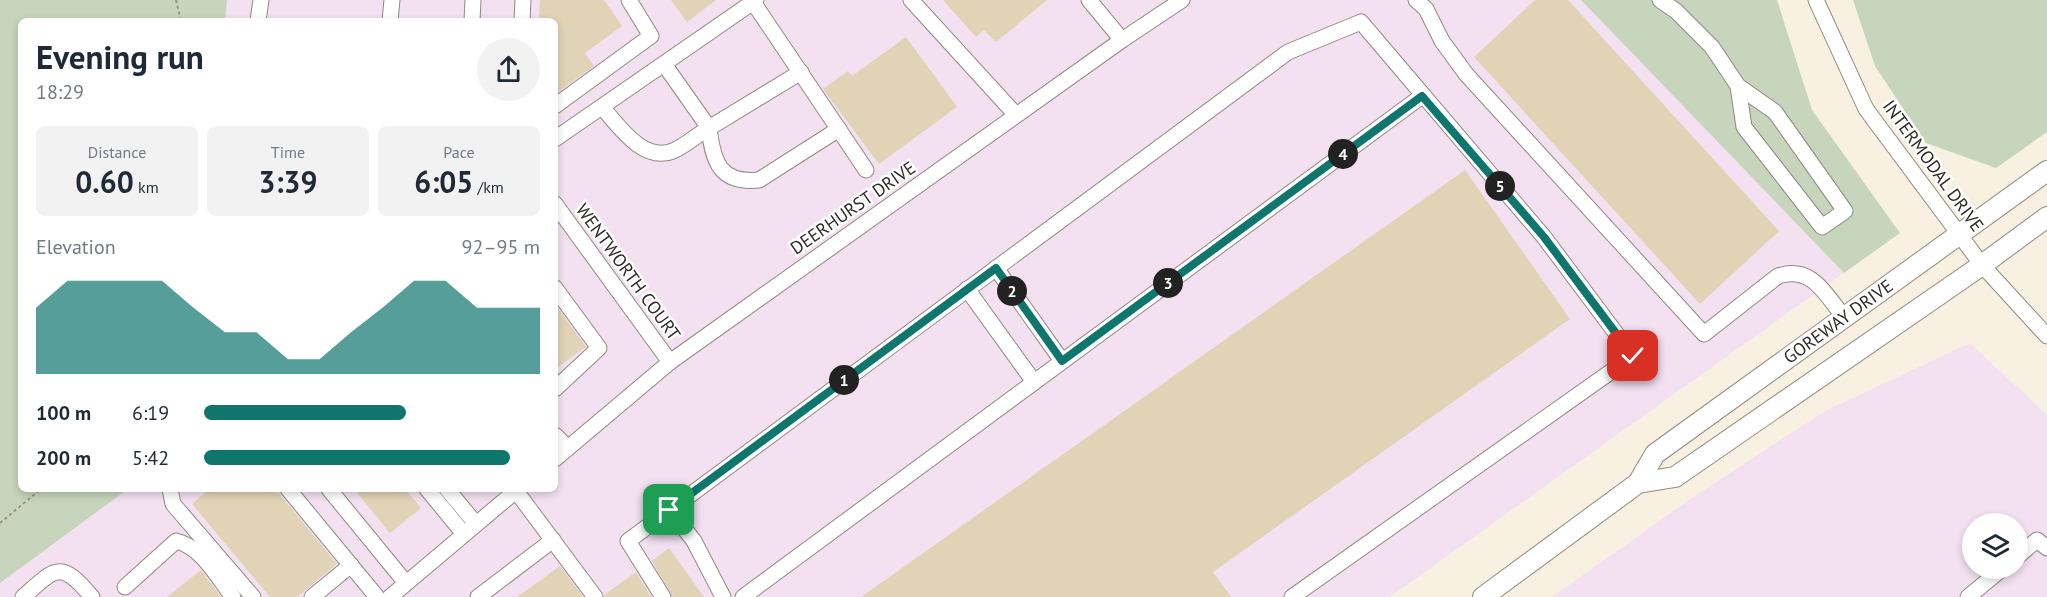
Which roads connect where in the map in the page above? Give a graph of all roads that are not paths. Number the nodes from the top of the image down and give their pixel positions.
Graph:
1 (261, 0) edge
2 (392, 0) edge
3 (473, 0) edge
4 (524, 0) edge
5 (629, 0) edge
6 (911, 0) edge
7 (1090, 0) edge
8 (1182, 0) edge
9 (1660, 0) edge
10 (1816, 0) edge
11 (755, 1) edge
12 (1426, 3) edge
13 (258, 18) edge
14 (390, 18) edge
15 (472, 18) edge
16 (522, 18) edge
17 (1122, 40) junction
18 (664, 64) junction
19 (801, 72) junction
20 (1737, 86) junction
21 (1422, 96) junction
22 (558, 104) edge
23 (602, 107) junction
24 (1016, 115) junction
25 (709, 128) junction
26 (839, 129) junction
27 (558, 137) edge
28 (866, 171) dead end
29 (2047, 171) edge
30 (558, 208) edge
31 (2047, 217) edge
32 (1959, 234) junction
33 (1982, 265) junction
34 (996, 268) junction
35 (968, 289) junction
36 (558, 292) edge
37 (1845, 317) junction
38 (2047, 336) edge
39 (1062, 361) junction
40 (670, 362) junction
41 (1034, 382) junction
42 (558, 386) edge
43 (558, 438) edge
44 (568, 448) junction
45 (558, 456) edge
46 (1638, 483) junction
47 (171, 492) edge
48 (290, 492) edge
49 (330, 492) edge
50 (430, 492) edge
51 (449, 492) edge
52 (515, 492) edge
53 (518, 492) edge
54 (669, 510) junction
55 (470, 529) junction
56 (553, 540) junction
57 (2028, 548) edge
58 (2047, 549) edge
59 (351, 565) junction
60 (1990, 579) edge
61 (406, 583) junction
62 (125, 587) dead end
63 (23, 597) edge
64 (92, 597) edge
65 (233, 597) edge
66 (253, 597) edge
67 (312, 597) edge
68 (377, 597) edge
69 (390, 597) edge
70 (478, 597) edge
71 (595, 597) edge
72 (663, 597) edge
73 (723, 597) edge
74 (743, 597) edge
75 (1292, 597) edge
76 (1483, 597) edge
77 (1968, 597) edge

1 - 13 street
2 - 14 street
3 - 15 street
4 - 16 street
5 - 22 street
6 - 24 street
7 - 17 street
8 - 17 street, DEERHURST DRIVE
9 - 20 street
10 - 32 street, INTERMODAL DRIVE
11 - 18 street
11 - 19 street
12 - 37 street
17 - 24 street, DEERHURST DRIVE
18 - 23 street
18 - 25 street
19 - 25 street
19 - 26 street
20 - 20 street
21 - 34 street
21 - 39 street
21 - 75 street
23 - 25 street
23 - 27 street
24 - 40 street, DEERHURST DRIVE
25 - 26 street
26 - 28 street
29 - 32 main road, GOREWAY DRIVE
30 - 40 street, WENTWORTH COURT
31 - 33 main road, GOREWAY DRIVE
32 - 33 street, INTERMODAL DRIVE
32 - 37 main road, GOREWAY DRIVE
33 - 38 street, INTERMODAL DRIVE
33 - 46 main road, GOREWAY DRIVE
34 - 35 street
34 - 39 street
35 - 41 street
35 - 54 street
36 - 42 street
37 - 46 main road, GOREWAY DRIVE
39 - 41 street
40 - 44 street, DEERHURST DRIVE
41 - 74 street
43 - 44 street
44 - 45 street, DEERHURST DRIVE
46 - 76 main road, GOREWAY DRIVE
47 - 66 street
48 - 59 street
49 - 61 street
50 - 55 street
51 - 55 street
52 - 55 street
53 - 56 street
54 - 72 street
54 - 73 street
55 - 61 street
56 - 70 street
56 - 71 street
57 - 58 street
59 - 67 street
59 - 68 street
60 - 77 street
61 - 69 street
62 - 65 street
63 - 64 street

